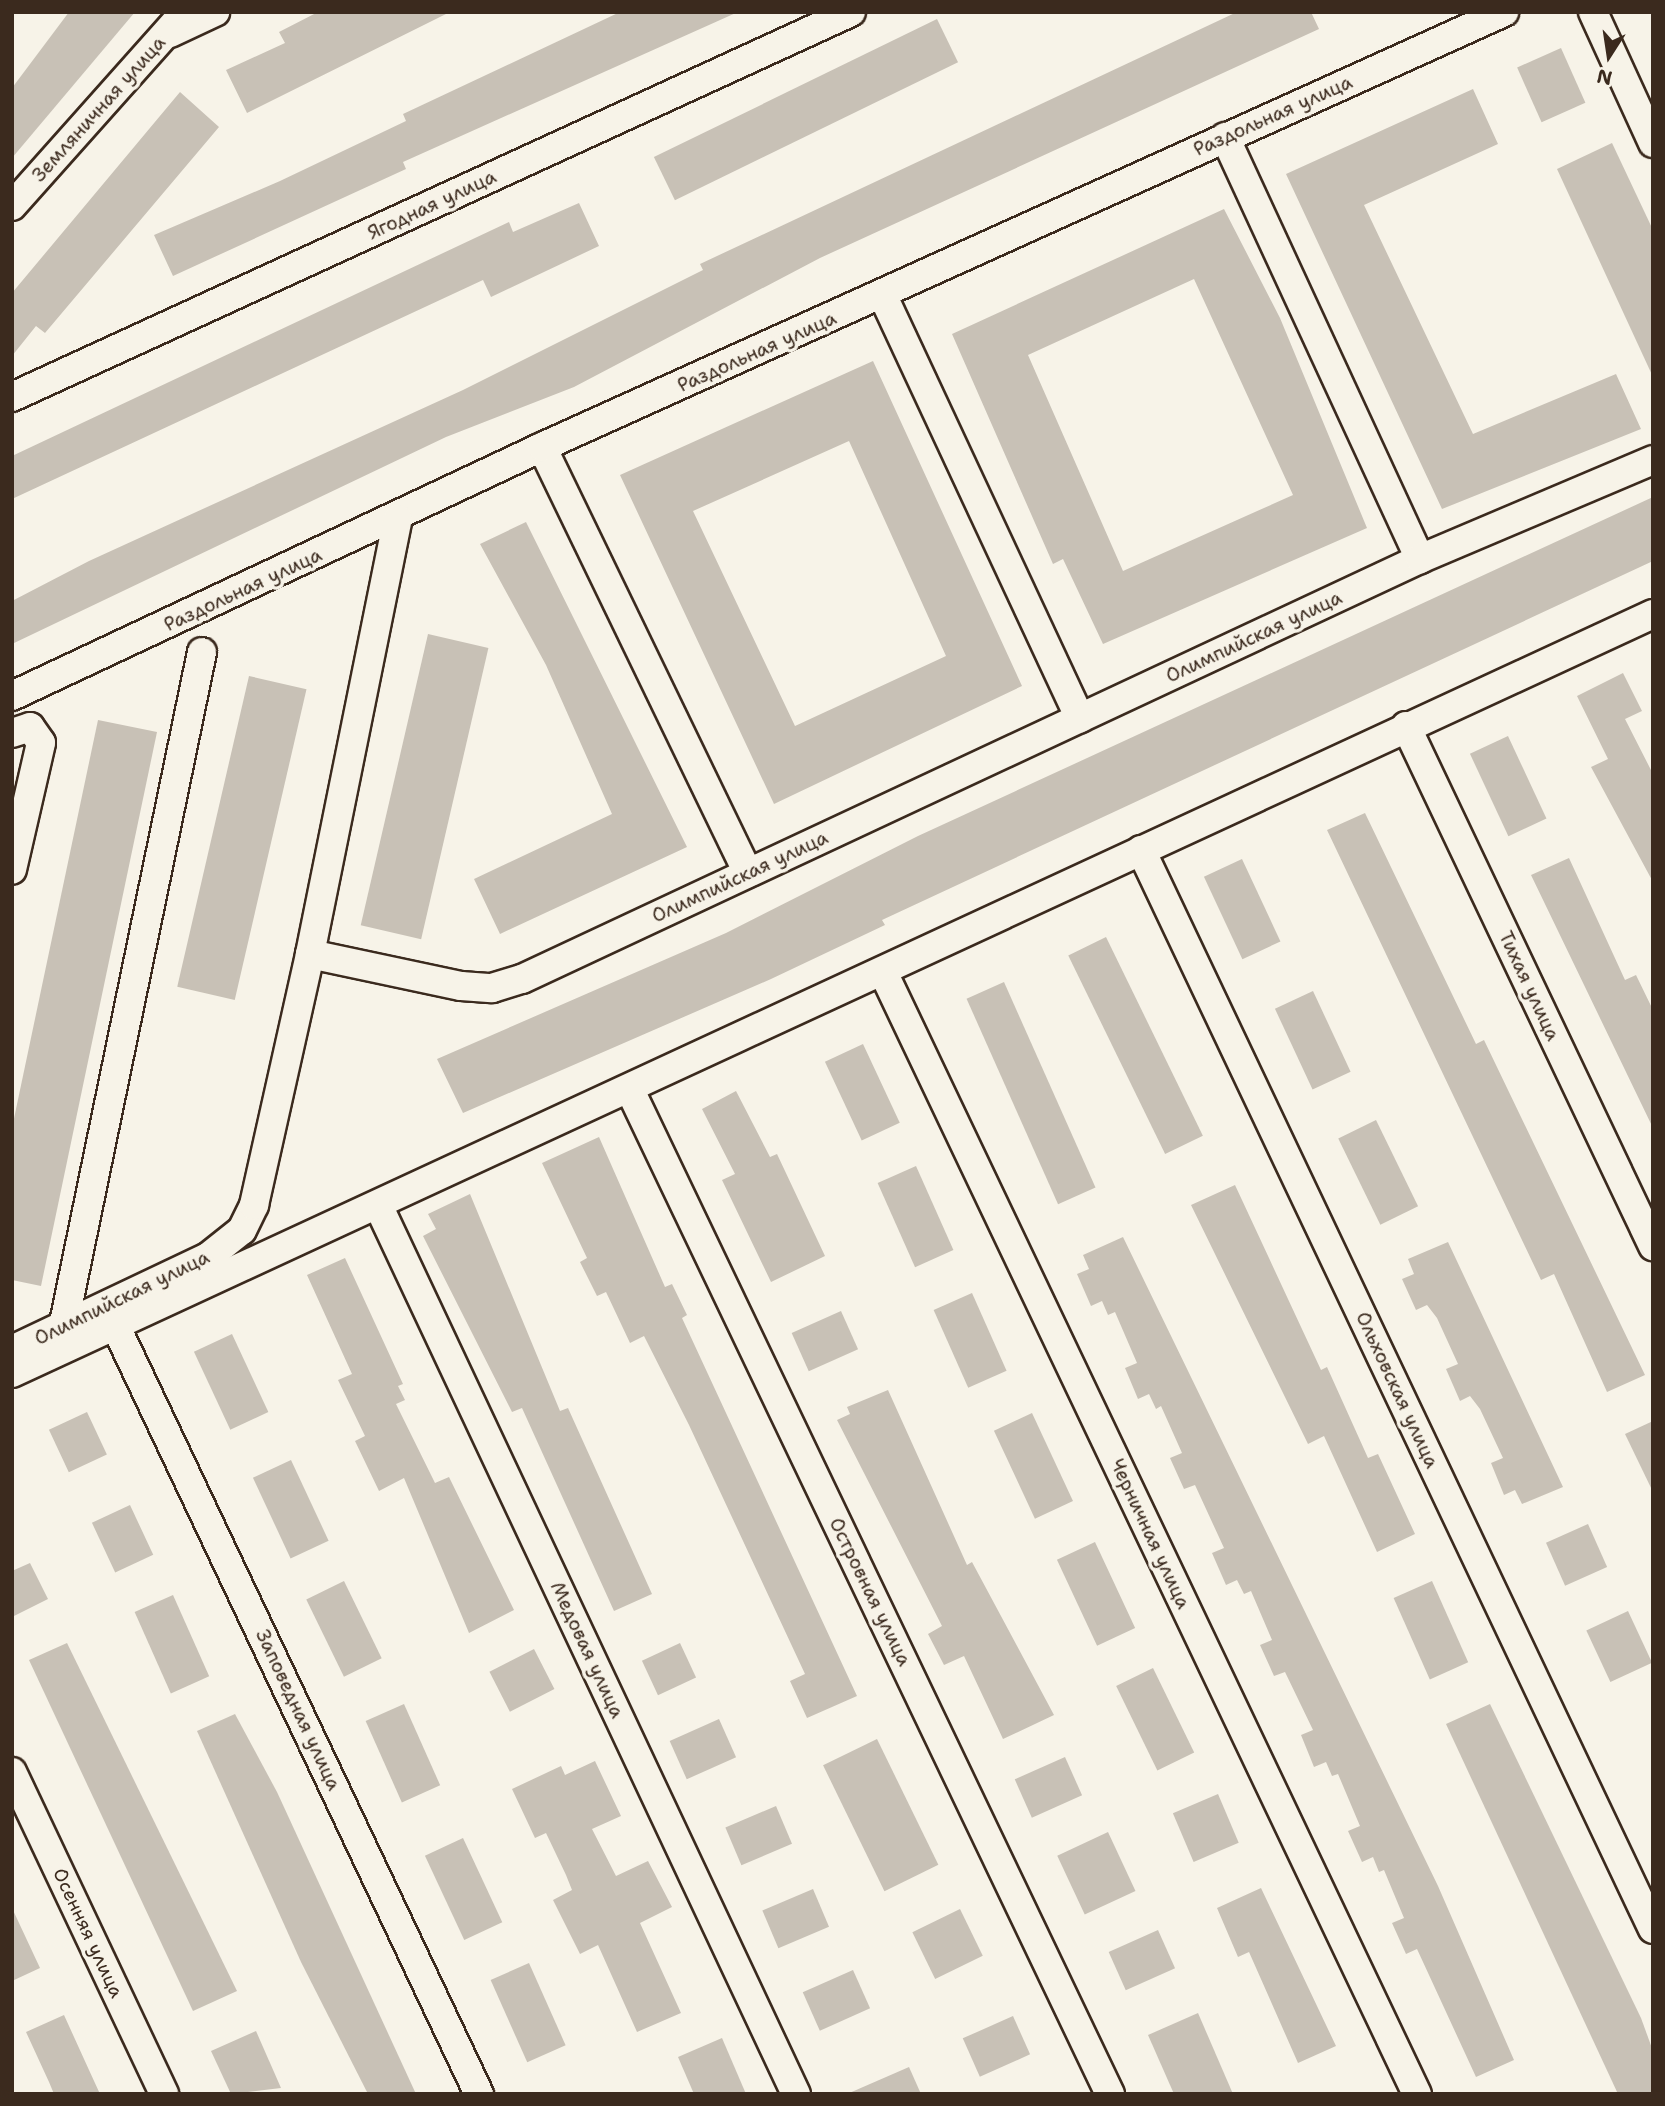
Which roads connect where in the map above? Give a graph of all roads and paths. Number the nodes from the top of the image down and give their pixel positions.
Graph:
1 (185, 12) edge
2 (215, 12) edge
3 (851, 12) edge
4 (1504, 12) edge
5 (1594, 12) edge
6 (164, 36) junction
7 (1225, 137) junction
8 (1653, 143) edge
9 (12, 206) edge
10 (883, 296) junction
11 (12, 397) edge
12 (542, 447) junction
13 (1653, 460) edge
14 (398, 519) junction
15 (1420, 559) junction
16 (1653, 614) edge
17 (202, 652) dead end
18 (12, 696) edge
19 (1080, 718) junction
20 (1406, 726) junction
21 (12, 733) edge
22 (1140, 850) junction
23 (12, 870) edge
24 (748, 873) junction
25 (310, 954) junction
26 (884, 974) junction
27 (630, 1090) junction
28 (379, 1207) junction
29 (1653, 1246) edge
30 (116, 1327) junction
31 (63, 1328) junction
32 (12, 1350) edge
33 (12, 1373) edge
34 (12, 1772) edge
35 (1653, 1929) edge
36 (164, 2094) edge
37 (479, 2094) edge
38 (796, 2094) edge
39 (1110, 2094) edge
40 (1417, 2094) edge

1 - 6 street, Земляничная улица
2 - 6 street
3 - 11 street, Ягодная улица
4 - 7 street, Раздольная улица
5 - 8 street
6 - 9 street, Земляничная улица
7 - 10 street, Раздольная улица
7 - 15 street
10 - 12 street, Раздольная улица
10 - 19 street
12 - 14 street, Раздольная улица
12 - 24 street
13 - 15 street, Олимпийская улица
14 - 18 street, Раздольная улица
14 - 25 street
15 - 19 street, Олимпийская улица
16 - 20 street, Олимпийская улица
17 - 31 street
19 - 24 street, Олимпийская улица
20 - 22 street, Олимпийская улица
20 - 29 street, Тихая улица
21 - 23 street
22 - 26 street, Олимпийская улица
22 - 35 street, Ольховская улица
24 - 25 street, Олимпийская улица
25 - 31 street, Олимпийская улица
26 - 27 street, Олимпийская улица
26 - 40 street, Черничная улица
27 - 28 street, Олимпийская улица
27 - 39 street, Островная улица
28 - 30 street, Олимпийская улица
28 - 38 street, Медовая улица
30 - 33 street, Олимпийская улица
30 - 37 street, Заповедная улица
31 - 32 street, Олимпийская улица
34 - 36 street, Осенняя улица

